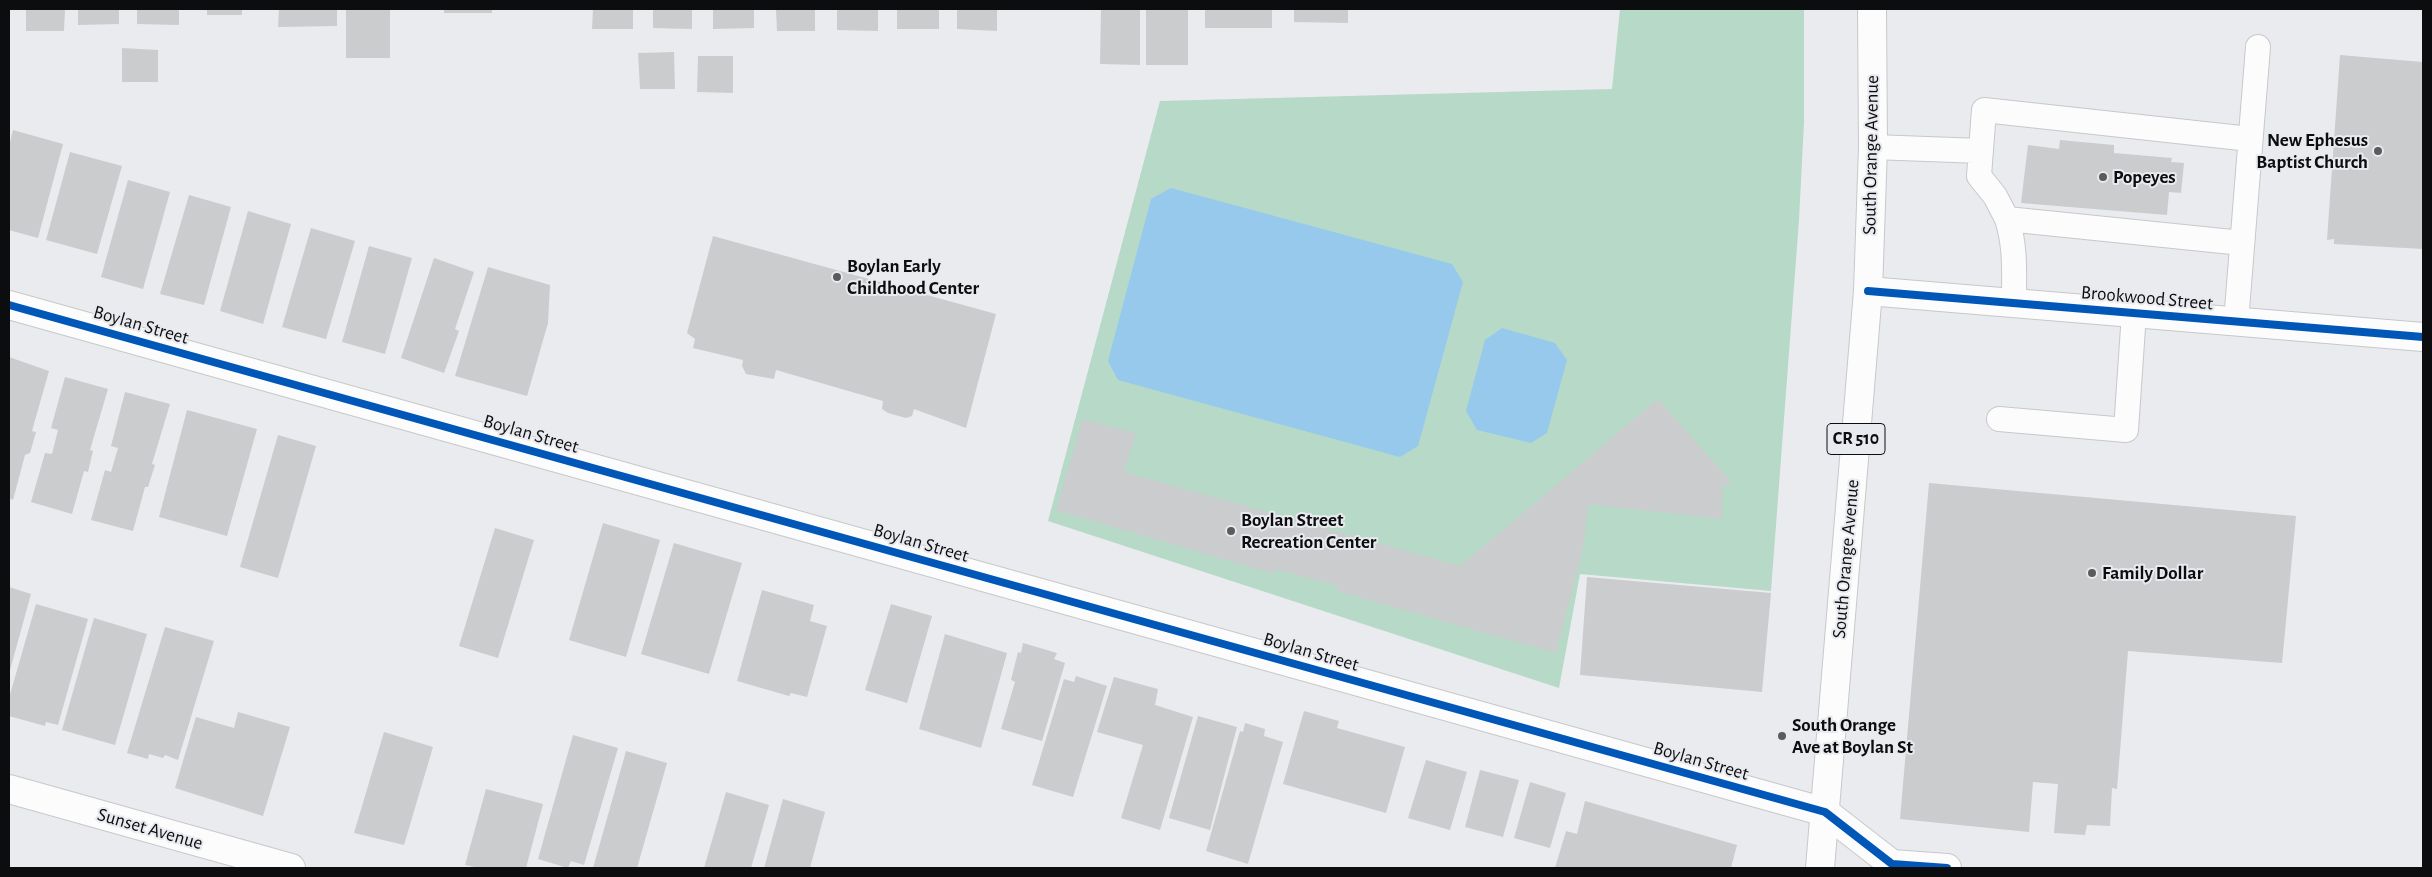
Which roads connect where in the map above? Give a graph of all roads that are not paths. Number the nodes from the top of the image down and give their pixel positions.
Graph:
1 (1872, 9) edge
2 (2258, 47) dead end
3 (2250, 139) junction
4 (1873, 147) junction
5 (1981, 151) junction
6 (2007, 219) junction
7 (2242, 243) junction
8 (1868, 291) junction
9 (2014, 303) junction
10 (9, 305) edge
11 (2134, 313) junction
12 (2236, 322) junction
13 (2423, 337) edge
14 (1999, 419) dead end
15 (9, 789) edge
16 (1825, 812) junction
17 (291, 868) edge
18 (1820, 868) edge
19 (1947, 868) edge

1 - 4 street, South Orange Avenue / CR 510
2 - 3 lane
3 - 5 lane
3 - 7 lane
4 - 5 lane
4 - 8 street, South Orange Avenue / CR 510
5 - 6 lane
6 - 7 lane
6 - 9 lane
7 - 12 lane
8 - 9 street, Brookwood Street
8 - 16 street, South Orange Avenue / CR 510
9 - 11 street, Brookwood Street
10 - 16 street, Boylan Street
11 - 12 street, Brookwood Street
11 - 14 lane
12 - 13 street, Brookwood Street
15 - 17 street, Sunset Avenue
16 - 18 street, South Orange Avenue / CR 510
16 - 19 street

